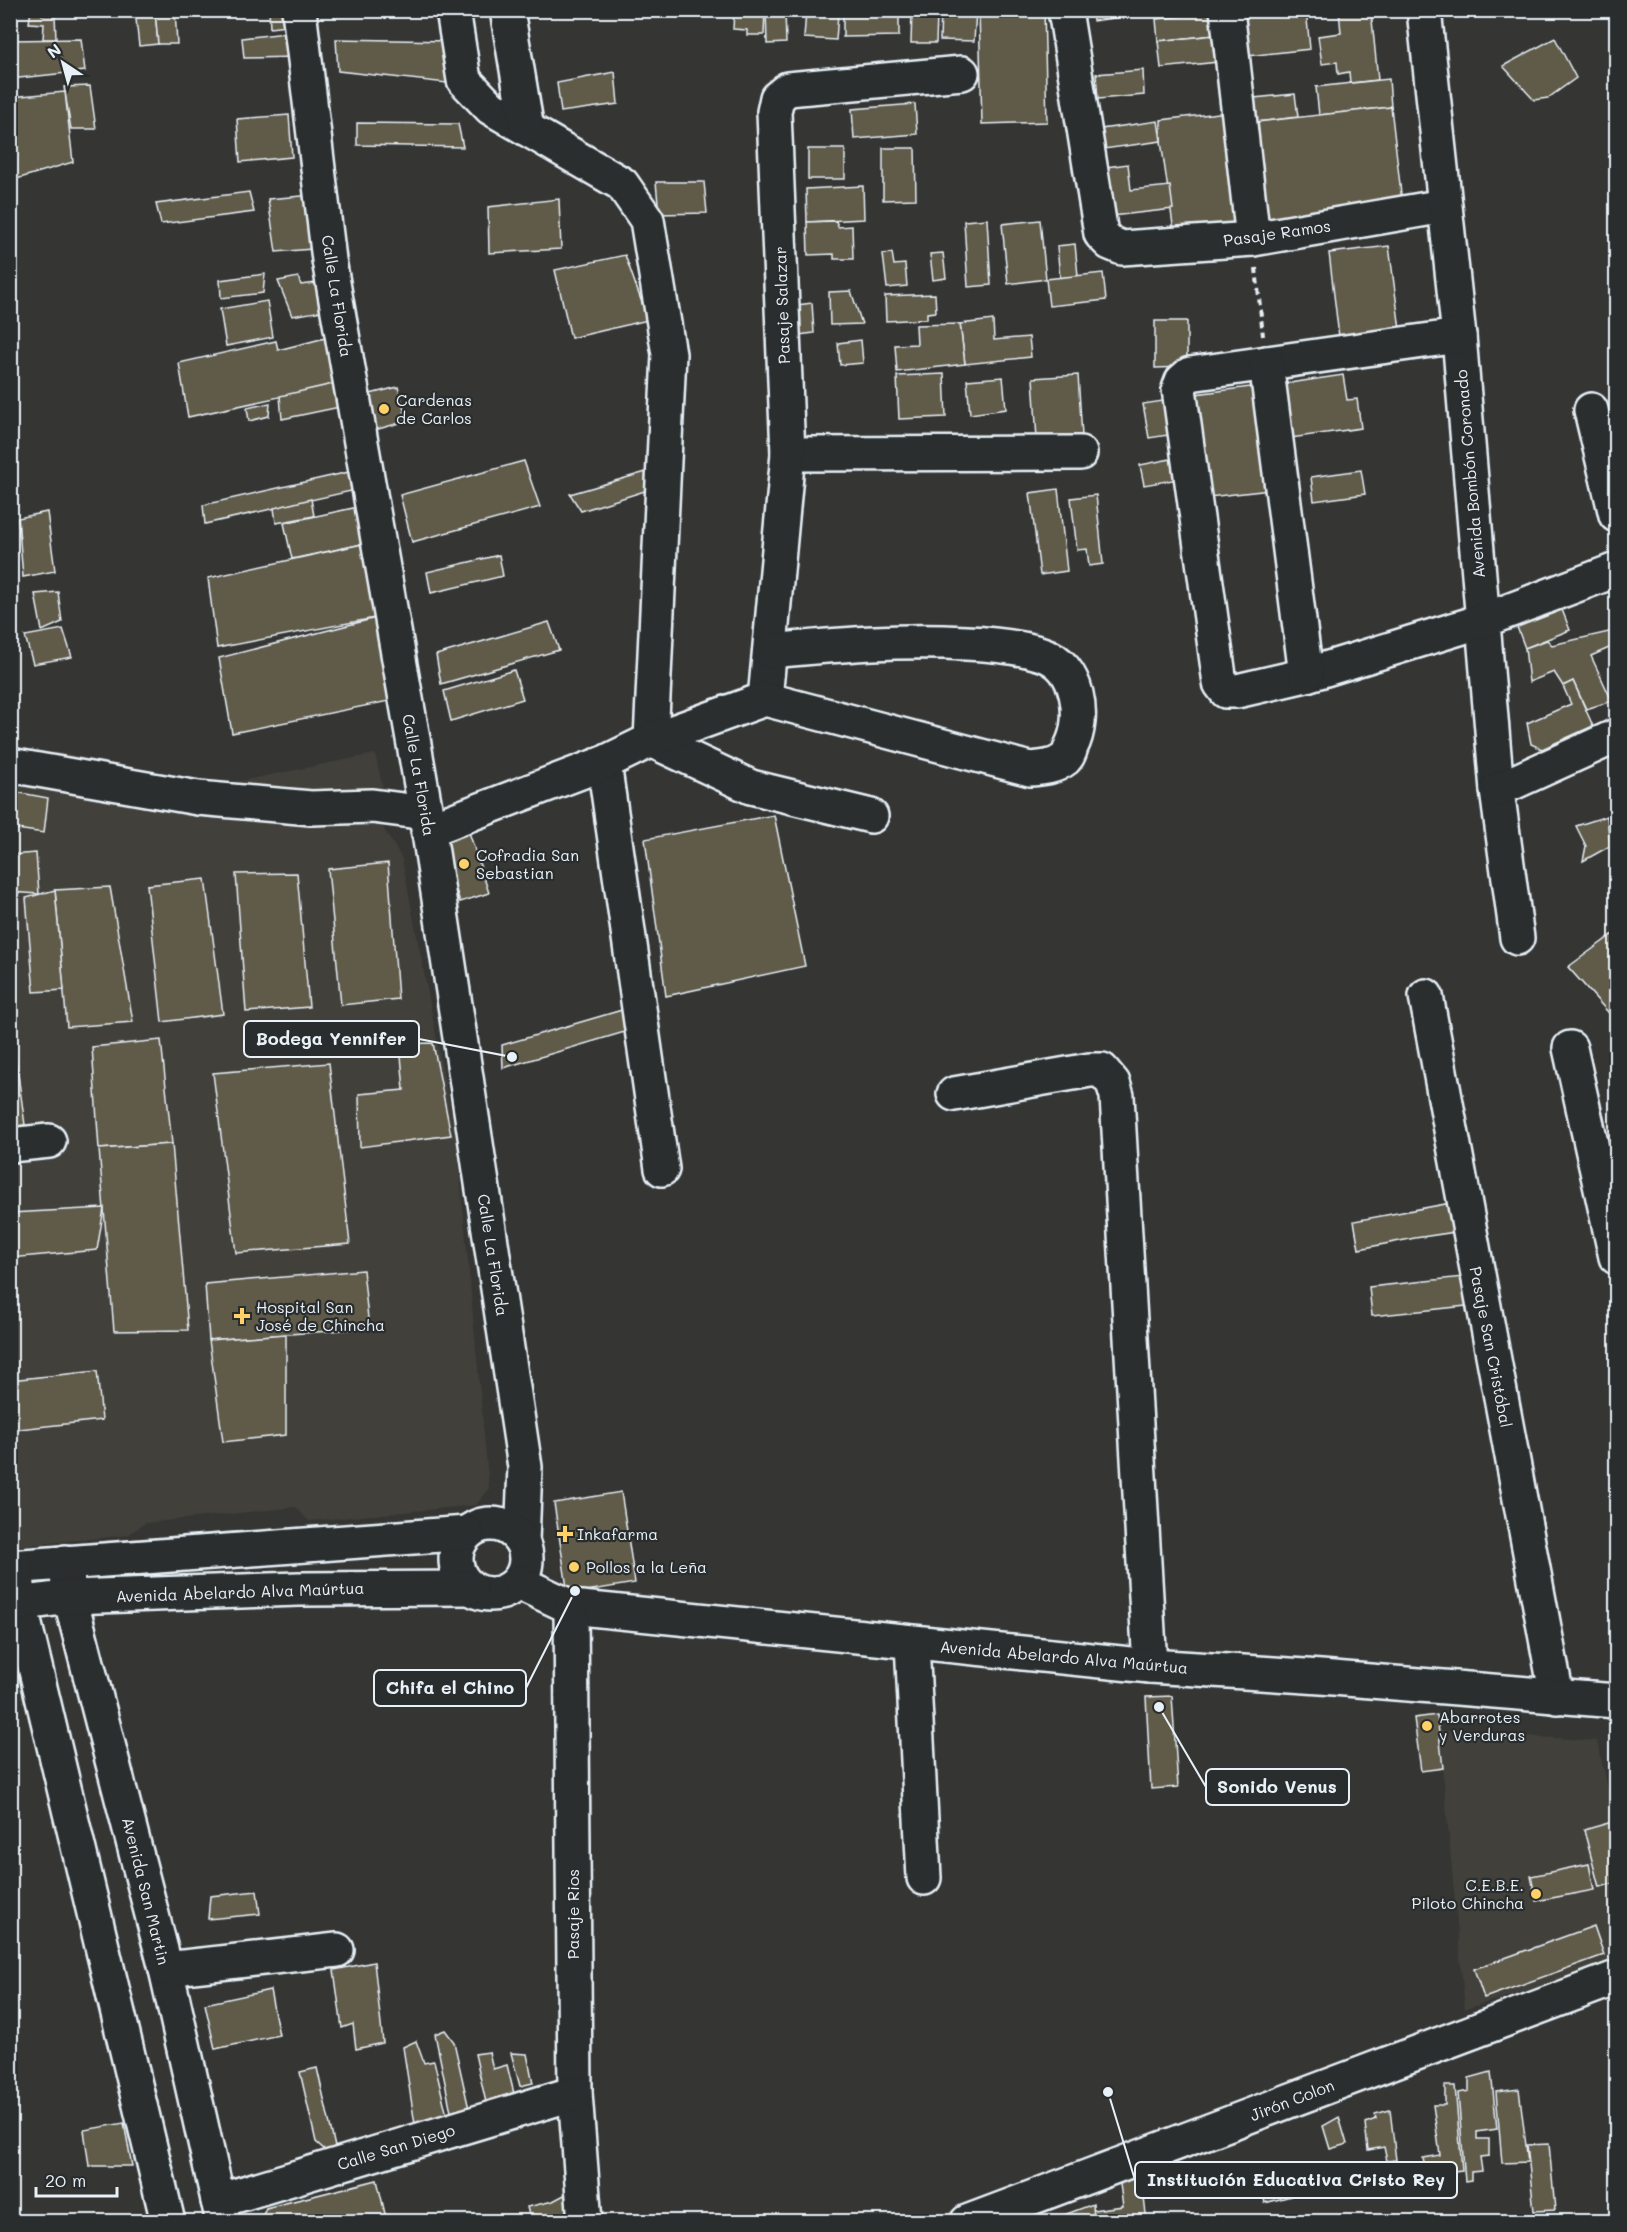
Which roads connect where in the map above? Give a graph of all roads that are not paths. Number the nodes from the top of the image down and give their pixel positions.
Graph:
1 (299, 10) edge
2 (453, 10) edge
3 (507, 10) edge
4 (1065, 10) edge
5 (1227, 10) edge
6 (1424, 10) edge
7 (962, 73) dead end
8 (527, 129) junction
9 (1444, 206) junction
10 (1253, 239) junction
11 (1459, 336) junction
12 (1266, 363) junction
13 (1591, 410) dead end
14 (1080, 453) dead end
15 (788, 454) junction
16 (1617, 514) edge
17 (1617, 570) edge
18 (1482, 621) junction
19 (770, 651) junction
20 (1306, 675) junction
21 (765, 699) junction
22 (1617, 736) edge
23 (651, 740) junction
24 (604, 763) junction
25 (10, 765) edge
26 (1497, 790) junction
27 (872, 816) dead end
28 (427, 821) junction
29 (1517, 938) dead end
30 (1426, 996) dead end
31 (1570, 1048) dead end
32 (954, 1094) dead end
33 (49, 1141) dead end
34 (10, 1145) edge
35 (663, 1169) dead end
36 (1617, 1257) edge
37 (467, 1533) junction
38 (522, 1541) junction
39 (295, 1545) junction
40 (65, 1562) junction
41 (13, 1567) edge
42 (518, 1582) junction
43 (471, 1588) junction
44 (299, 1589) junction
45 (70, 1597) junction
46 (15, 1604) edge
47 (571, 1607) junction
48 (912, 1643) junction
49 (1150, 1666) junction
50 (1557, 1697) junction
51 (1617, 1701) edge
52 (924, 1878) dead end
53 (337, 1950) dead end
54 (166, 1970) junction
55 (1617, 1978) edge
56 (575, 2093) junction
57 (220, 2211) edge
58 (160, 2219) edge
59 (585, 2222) edge
60 (967, 2222) edge

1 - 28 street, Calle La Florida
2 - 8 street
3 - 8 street
4 - 10 street, Pasaje Ramos
5 - 10 street
6 - 9 street, Avenida Bombón Coronado
7 - 15 street, Pasaje Salazar
8 - 23 street
9 - 10 street, Pasaje Ramos
9 - 11 street, Avenida Bombón Coronado
11 - 12 street
11 - 18 street, Avenida Bombón Coronado
12 - 20 street
12 - 20 street
13 - 16 street
14 - 15 street
15 - 19 street, Pasaje Salazar
17 - 18 street
18 - 20 street
18 - 26 street, Avenida Bombón Coronado
19 - 21 street, Pasaje Salazar
19 - 21 street
21 - 23 street
22 - 26 street
23 - 24 street
23 - 27 street
24 - 28 street
24 - 35 street
25 - 28 street
26 - 29 street, Avenida Bombón Coronado
28 - 38 street, Calle La Florida
30 - 50 street, Pasaje San Cristóbal
31 - 36 street
32 - 49 street
33 - 34 street
37 - 38 street
37 - 39 street
37 - 43 street
38 - 42 street
39 - 40 street
39 - 44 street
40 - 41 street
40 - 45 street, Avenida San Martin
41 - 46 street
42 - 43 street
42 - 47 street, Avenida Abelardo Alva Maúrtua
43 - 44 street, Avenida Abelardo Alva Maúrtua
44 - 45 street, Avenida Abelardo Alva Maúrtua
45 - 46 street, Avenida Abelardo Alva Maúrtua
45 - 54 street, Avenida San Martin
46 - 58 street
47 - 48 street, Avenida Abelardo Alva Maúrtua
47 - 56 street, Pasaje Rios
48 - 49 street, Avenida Abelardo Alva Maúrtua
48 - 52 street
49 - 50 street, Avenida Abelardo Alva Maúrtua
50 - 51 street, Avenida Abelardo Alva Maúrtua
53 - 54 street
54 - 57 street, Avenida San Martin
55 - 60 street, Jirón Colon
56 - 57 street, Calle San Diego
56 - 59 street, Pasaje Rios

